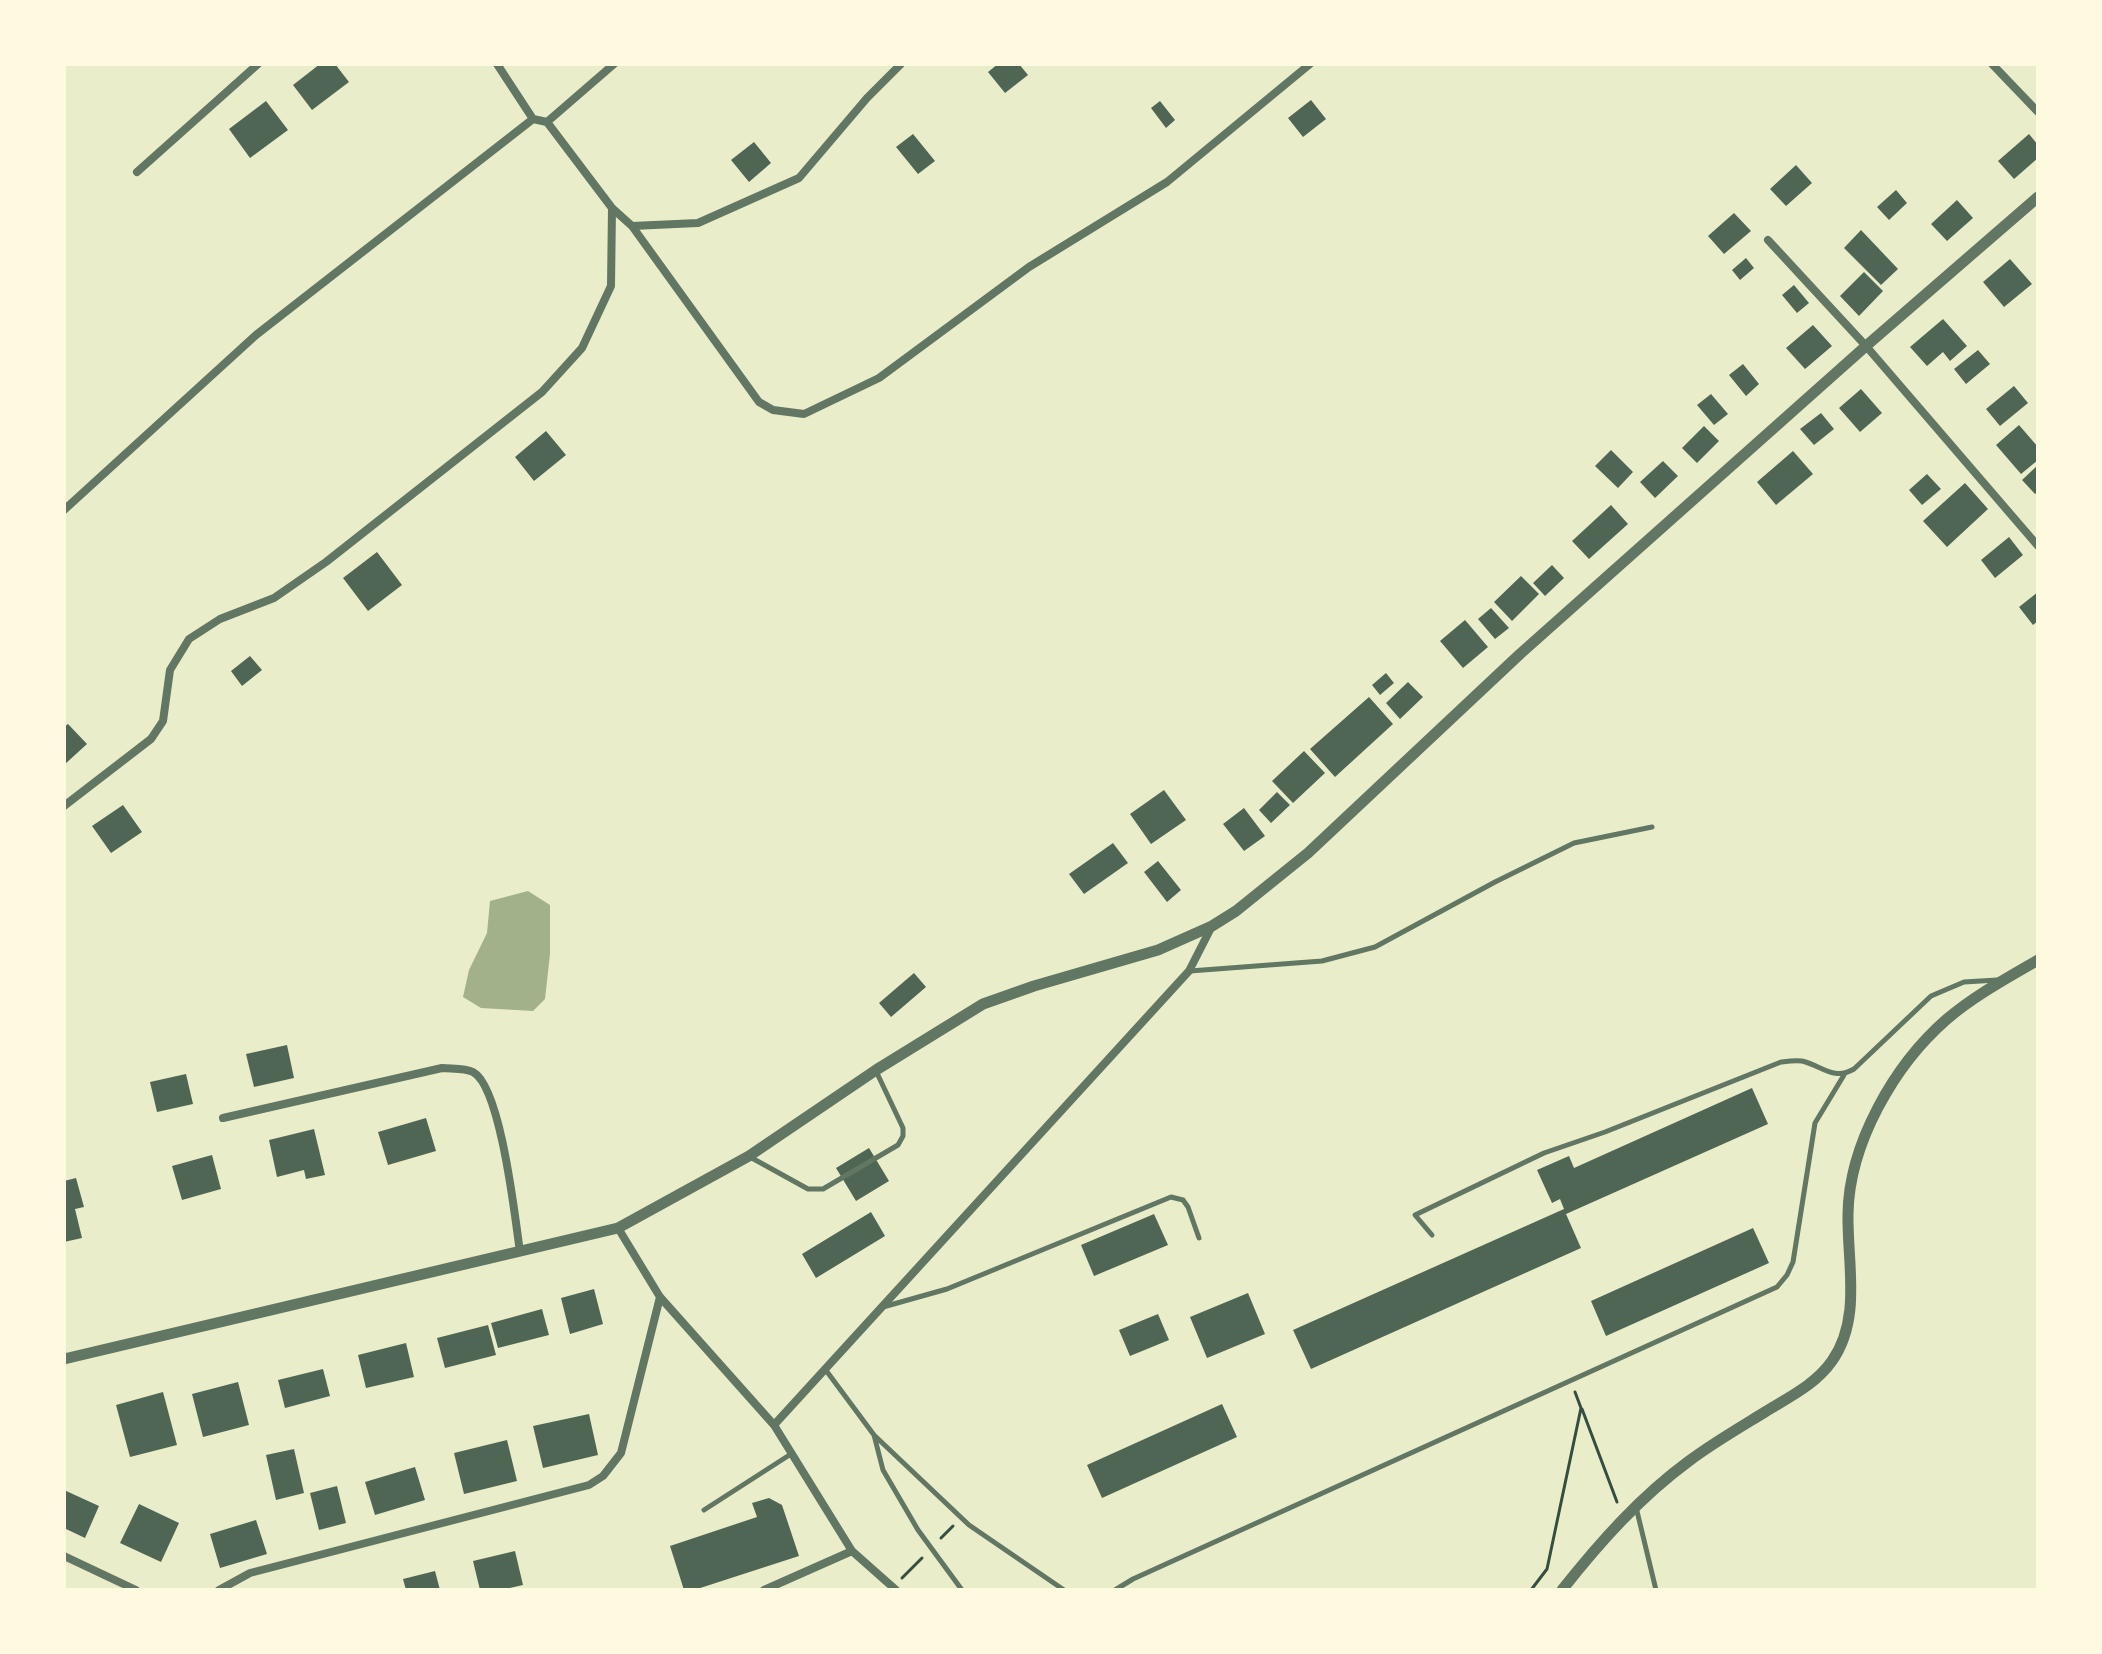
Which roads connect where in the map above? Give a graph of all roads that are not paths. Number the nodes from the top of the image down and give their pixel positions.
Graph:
1 (258, 64) edge
2 (497, 64) edge
3 (614, 64) edge
4 (901, 64) edge
5 (1310, 64) edge
6 (1992, 64) edge
7 (2038, 112) edge
8 (533, 119) junction
9 (547, 122) junction
10 (137, 172) dead end
11 (2038, 197) edge
12 (612, 208) junction
13 (632, 226) junction
14 (1768, 240) dead end
15 (1866, 346) junction
16 (64, 510) edge
17 (2038, 546) edge
18 (64, 806) edge
19 (1652, 827) dead end
20 (1212, 926) junction
21 (2038, 960) edge
22 (1189, 971) junction
23 (2006, 979) junction
24 (876, 1070) junction
25 (1844, 1075) junction
26 (223, 1118) dead end
27 (749, 1156) junction
28 (618, 1228) junction
29 (1432, 1235) dead end
30 (1199, 1238) dead end
31 (520, 1252) junction
32 (660, 1297) junction
33 (882, 1308) junction
34 (64, 1359) edge
35 (825, 1369) junction
36 (774, 1425) junction
37 (874, 1435) junction
38 (791, 1454) junction
39 (1636, 1506) junction
40 (704, 1510) dead end
41 (852, 1551) junction
42 (64, 1556) edge
43 (136, 1590) edge
44 (219, 1590) edge
45 (764, 1590) edge
46 (896, 1590) edge
47 (962, 1590) edge
48 (1064, 1590) edge
49 (1115, 1590) edge
50 (1562, 1590) edge
51 (1656, 1590) edge

1 - 10 street
2 - 8 street
3 - 9 street
4 - 13 street
5 - 13 street
6 - 7 street
8 - 9 street
8 - 16 street
9 - 12 street
11 - 15 street
12 - 13 street
12 - 18 street
14 - 15 street
15 - 17 street
15 - 20 street
19 - 22 lane
20 - 22 street
20 - 24 street
21 - 23 street
22 - 33 street
23 - 25 lane
23 - 39 street
24 - 27 street
24 - 27 lane
25 - 29 lane
25 - 49 lane
26 - 31 street
27 - 28 street
28 - 31 street
28 - 32 street
30 - 33 lane
31 - 34 street
32 - 36 street
32 - 44 street
33 - 35 street
35 - 36 street
35 - 37 lane
36 - 38 street
37 - 47 lane
37 - 48 lane
38 - 40 lane
38 - 41 street
39 - 50 street
39 - 51 lane
41 - 45 street
41 - 46 street
42 - 43 street

